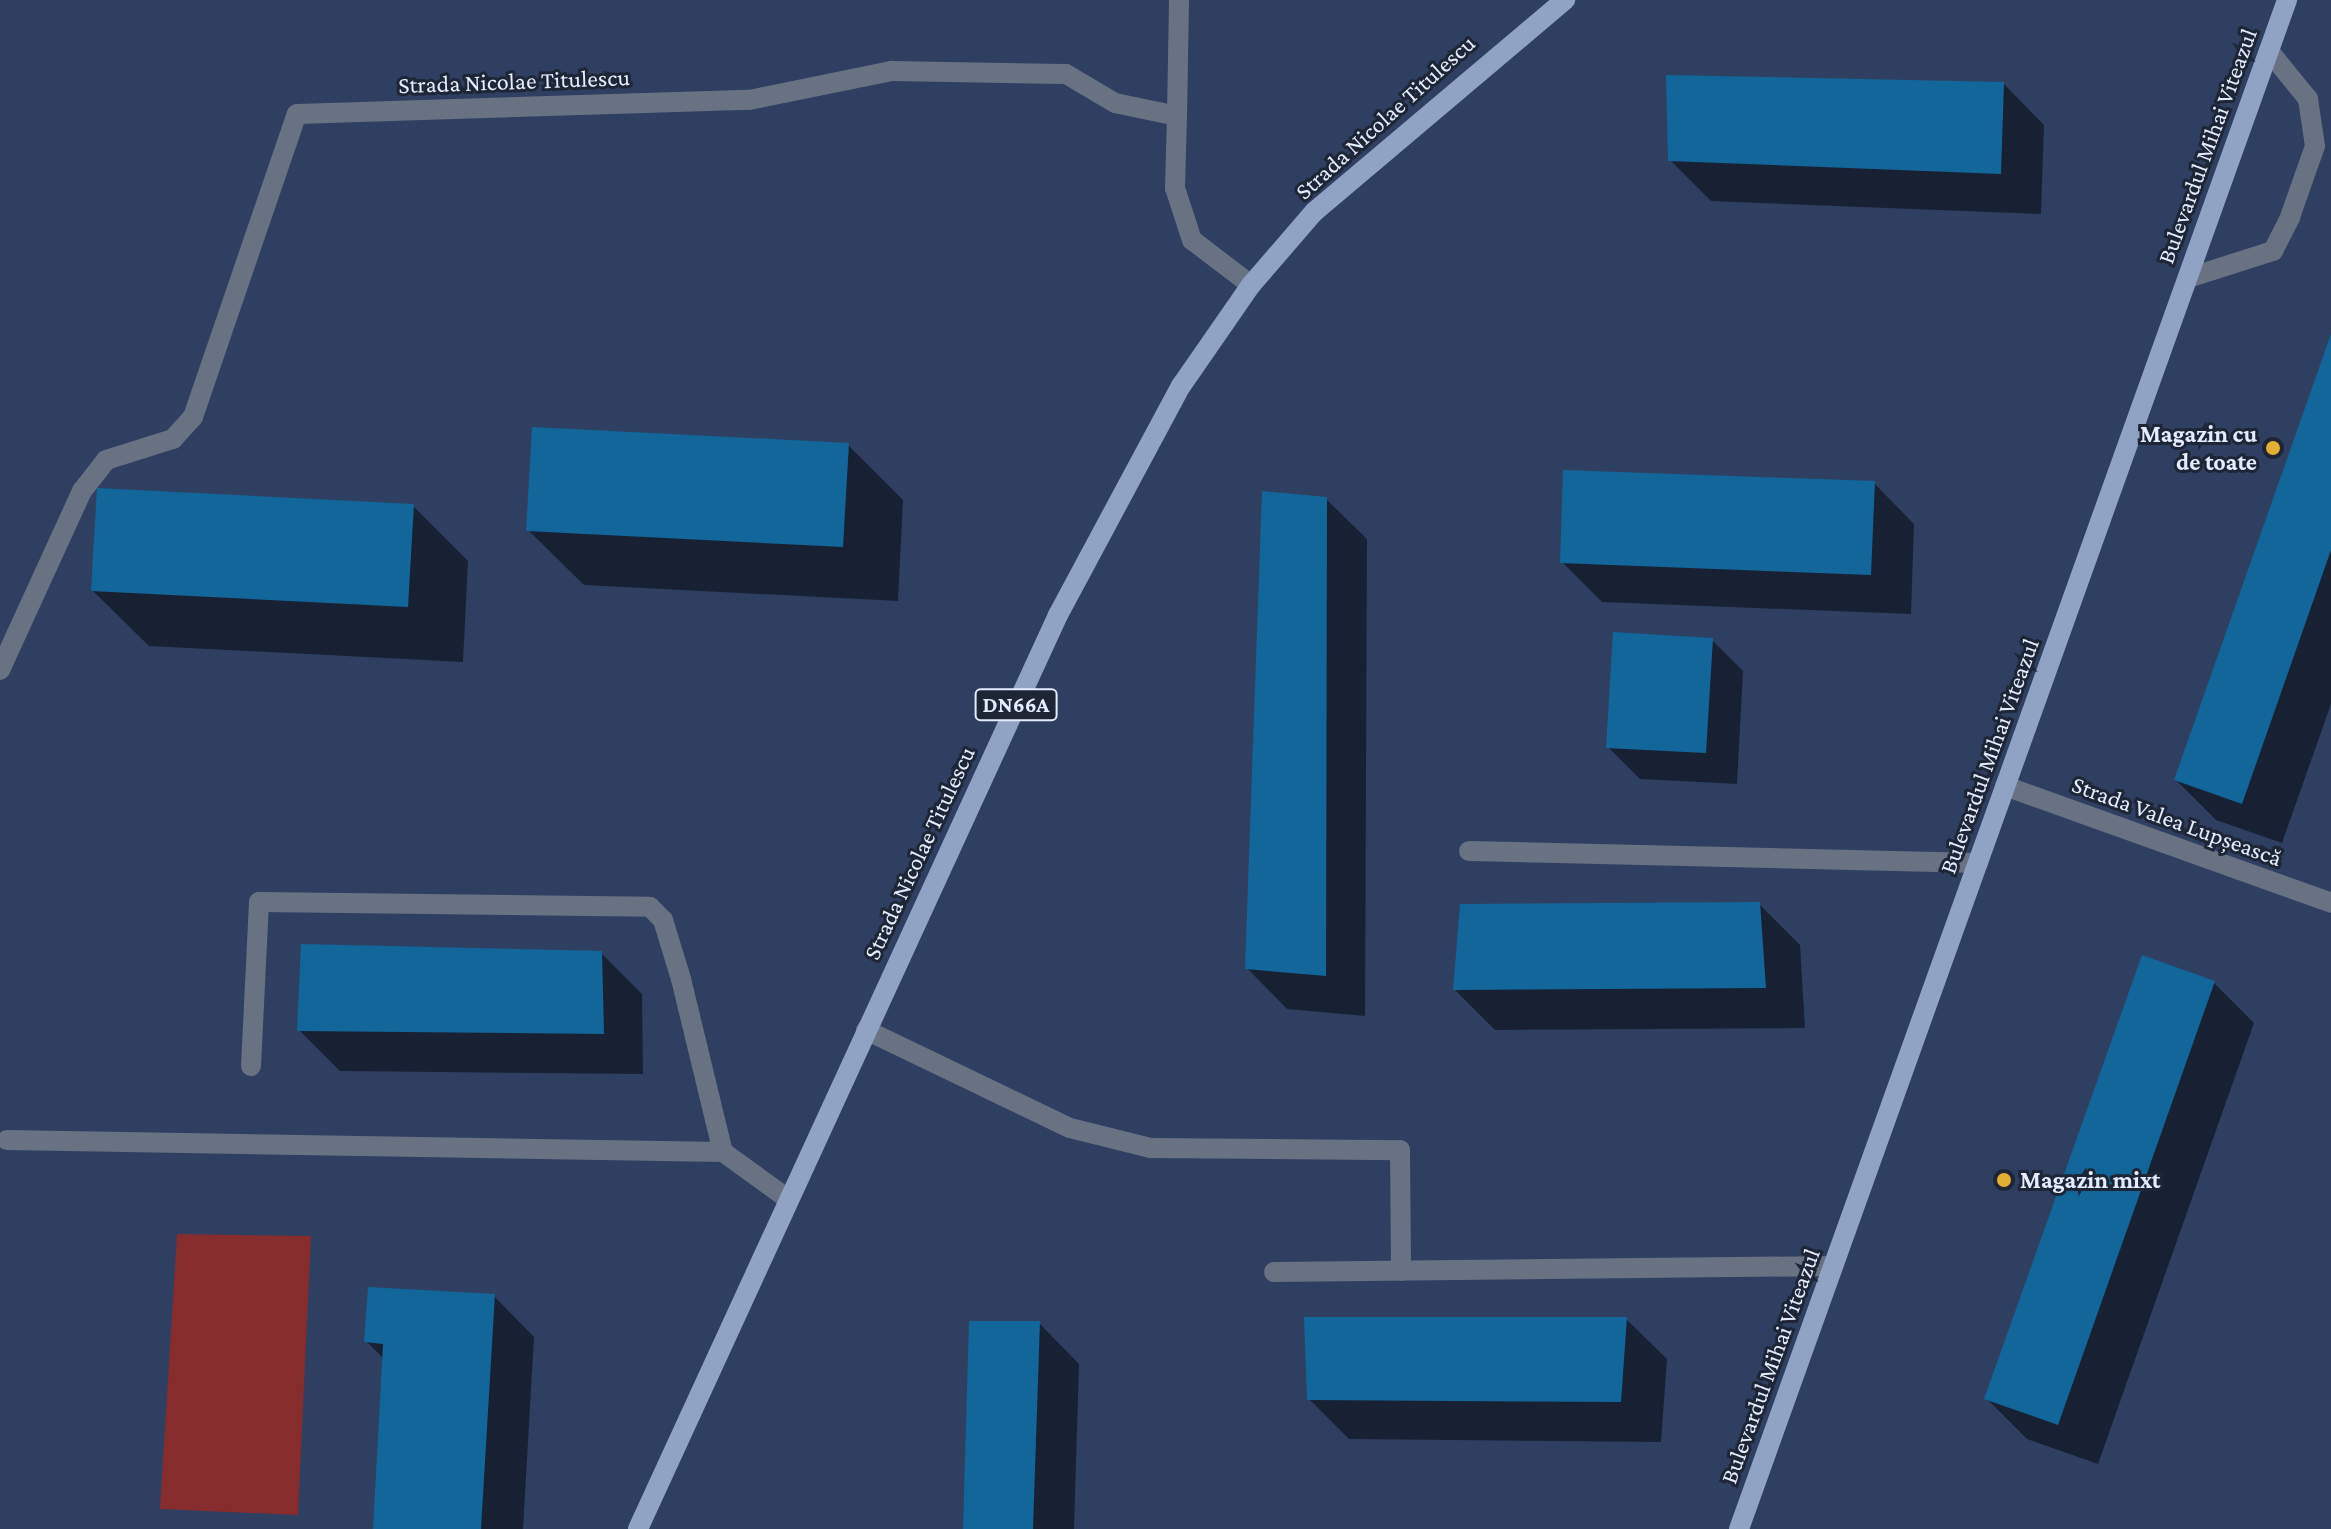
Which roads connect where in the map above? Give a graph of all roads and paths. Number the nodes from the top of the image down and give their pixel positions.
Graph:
1 (1179, 0) edge
2 (1565, 0) edge
3 (2287, 0) edge
4 (2269, 51) junction
5 (1177, 116) junction
6 (2188, 278) junction
7 (1251, 285) junction
8 (0, 670) edge
9 (2005, 786) junction
10 (1469, 851) dead end
11 (1978, 863) junction
12 (2331, 903) edge
13 (866, 1030) junction
14 (251, 1066) dead end
15 (7, 1140) dead end
16 (723, 1152) junction
17 (788, 1199) junction
18 (1833, 1266) junction
19 (1401, 1271) junction
20 (1274, 1272) dead end
21 (638, 1529) edge
22 (1739, 1529) edge

1 - 5 street
2 - 7 main road, Strada Nicolae Titulescu / DN66A
3 - 4 main road, Bulevardul Mihai Viteazul
4 - 6 main road, Bulevardul Mihai Viteazul
4 - 6 street
5 - 7 street
5 - 8 street, Strada Nicolae Titulescu
6 - 9 main road, Bulevardul Mihai Viteazul
7 - 13 main road, Strada Nicolae Titulescu / DN66A
9 - 11 main road, Bulevardul Mihai Viteazul
9 - 12 street, Strada Valea Lupșească
10 - 11 street
11 - 18 main road, Bulevardul Mihai Viteazul
13 - 17 main road, Strada Nicolae Titulescu / DN66A
13 - 19 street
14 - 16 street
15 - 16 street
16 - 17 street
17 - 21 main road, Strada Nicolae Titulescu / DN66A
18 - 19 street
18 - 22 main road, Bulevardul Mihai Viteazul
19 - 20 street

